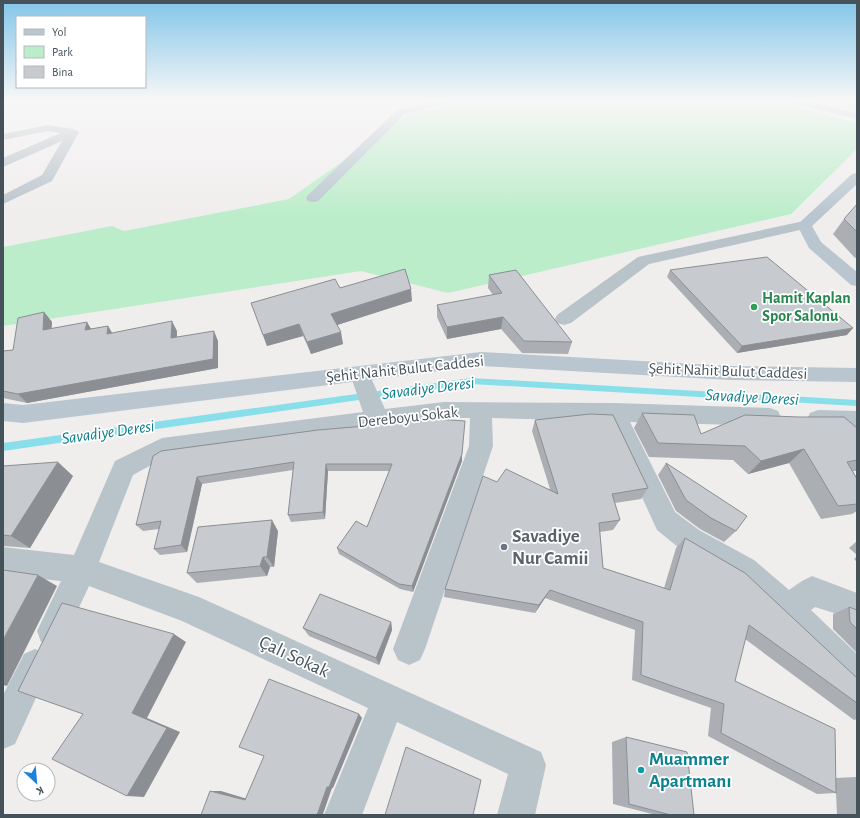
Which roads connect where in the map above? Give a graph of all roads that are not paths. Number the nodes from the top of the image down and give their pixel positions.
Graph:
1 (59, 138) edge
2 (70, 138) edge
3 (374, 138) edge
4 (3, 163) edge
5 (857, 177) edge
6 (313, 198) dead end
7 (3, 200) edge
8 (804, 225) junction
9 (857, 281) edge
10 (564, 319) dead end
11 (857, 375) edge
12 (362, 378) junction
13 (481, 410) junction
14 (3, 412) edge
15 (614, 412) junction
16 (374, 415) junction
17 (857, 420) edge
18 (3, 561) edge
19 (82, 570) junction
20 (788, 609) junction
21 (857, 609) edge
22 (408, 649) dead end
23 (857, 677) edge
24 (388, 701) junction
25 (3, 732) edge
26 (344, 815) edge
27 (516, 815) edge

1 - 4 street
2 - 7 street
3 - 6 street
5 - 8 street
8 - 9 street
8 - 10 street
11 - 12 street, Şehit Nahit Bulut Caddesi
12 - 14 street, Şehit Nahit Bulut Caddesi
12 - 16 street
13 - 15 street, Dereboyu Sokak
13 - 16 street, Dereboyu Sokak
13 - 22 street
15 - 17 street, Dereboyu Sokak
15 - 20 street
16 - 19 street, Dereboyu Sokak
18 - 19 street, Çalı Sokak
19 - 24 street, Çalı Sokak
19 - 25 street, Dereboyu Sokak
20 - 21 street
20 - 23 street
24 - 26 street
24 - 27 street, Çalı Sokak

